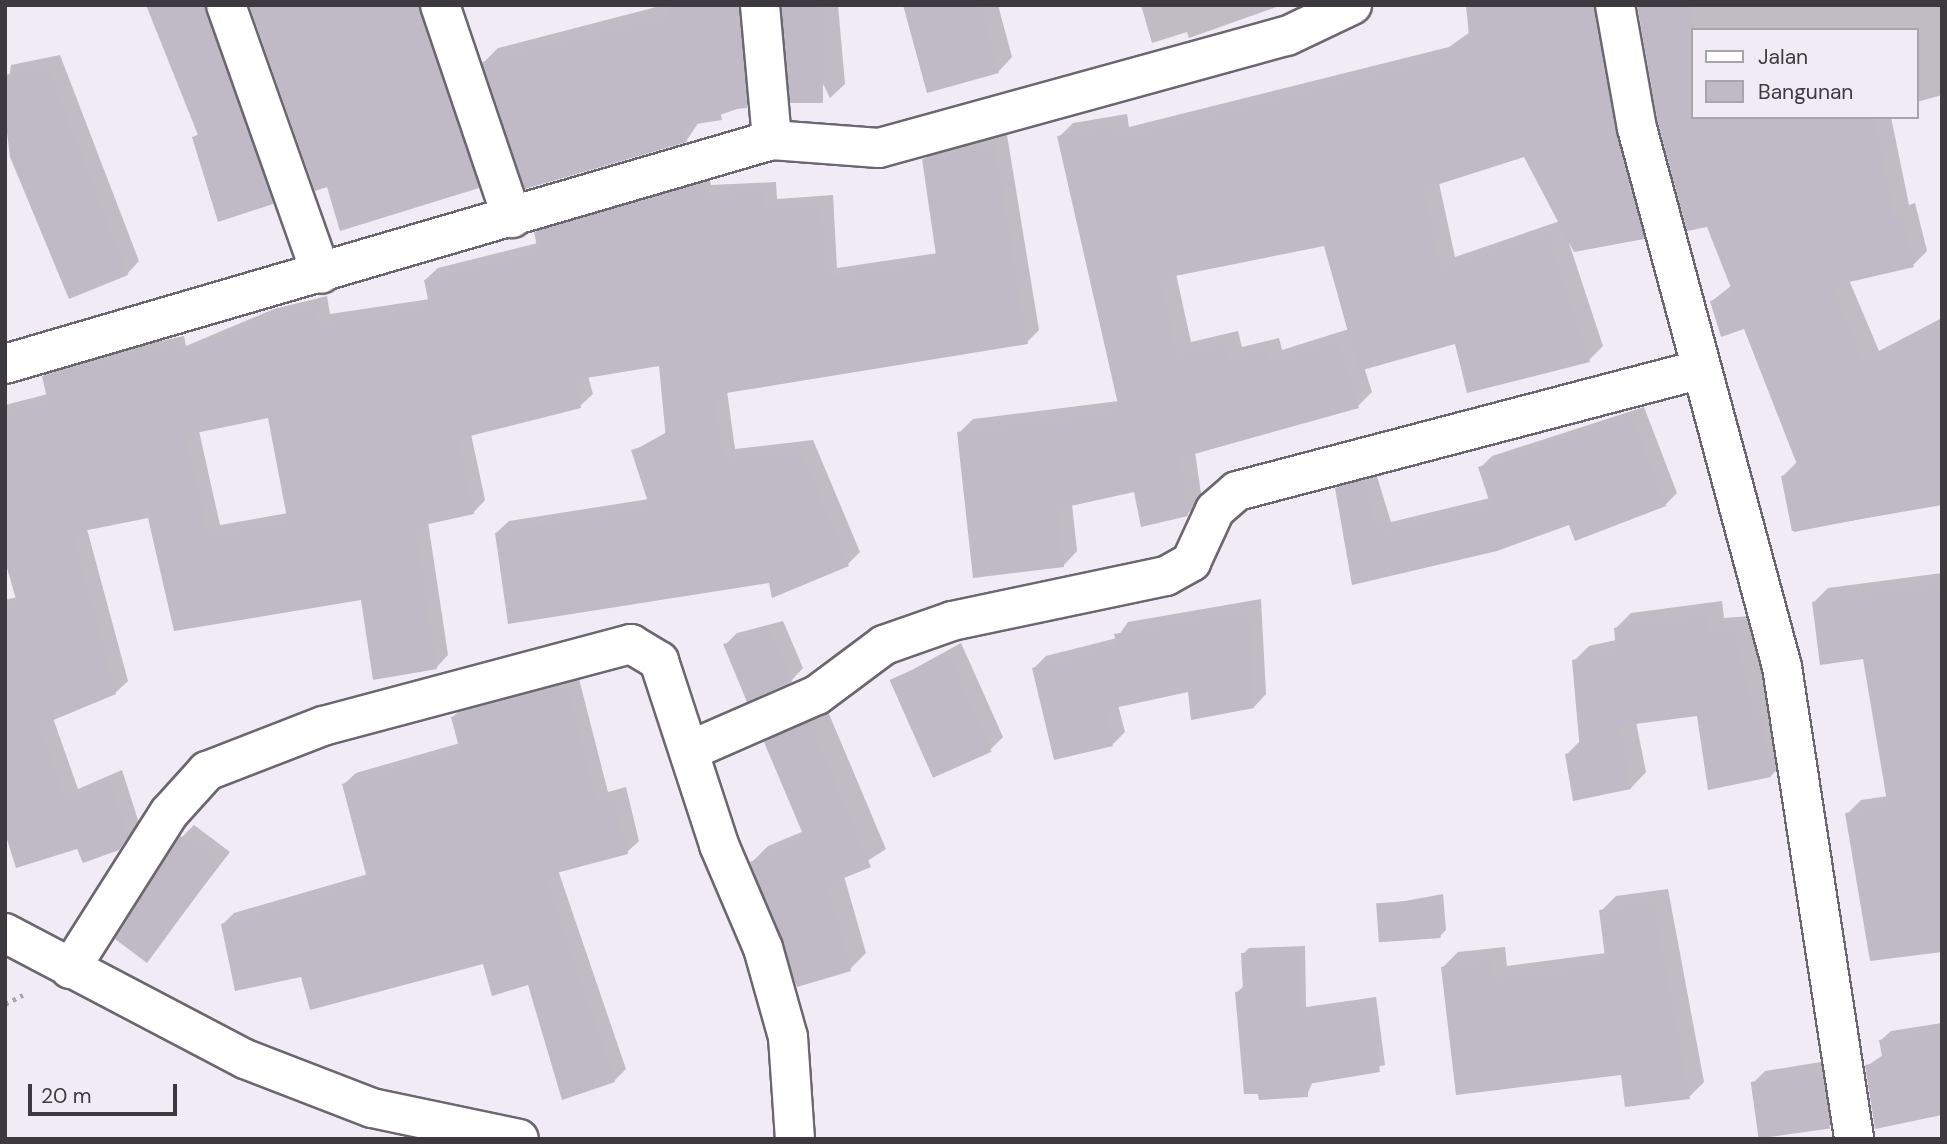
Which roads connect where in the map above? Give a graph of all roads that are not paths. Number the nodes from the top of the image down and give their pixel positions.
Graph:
1 (226, 5) edge
2 (440, 5) edge
3 (760, 5) edge
4 (1352, 5) edge
5 (1615, 5) edge
6 (772, 140) junction
7 (512, 218) junction
8 (321, 274) junction
9 (5, 364) edge
10 (1699, 370) junction
11 (691, 750) junction
12 (5, 933) edge
13 (70, 969) junction
14 (519, 1139) edge
15 (795, 1139) edge
16 (1854, 1139) edge

1 - 8 street
2 - 7 street
3 - 6 street
4 - 6 street
5 - 10 street
6 - 7 street
7 - 8 street
8 - 9 street
10 - 11 street
10 - 16 street
11 - 13 street
11 - 15 street
12 - 13 street
13 - 14 street

